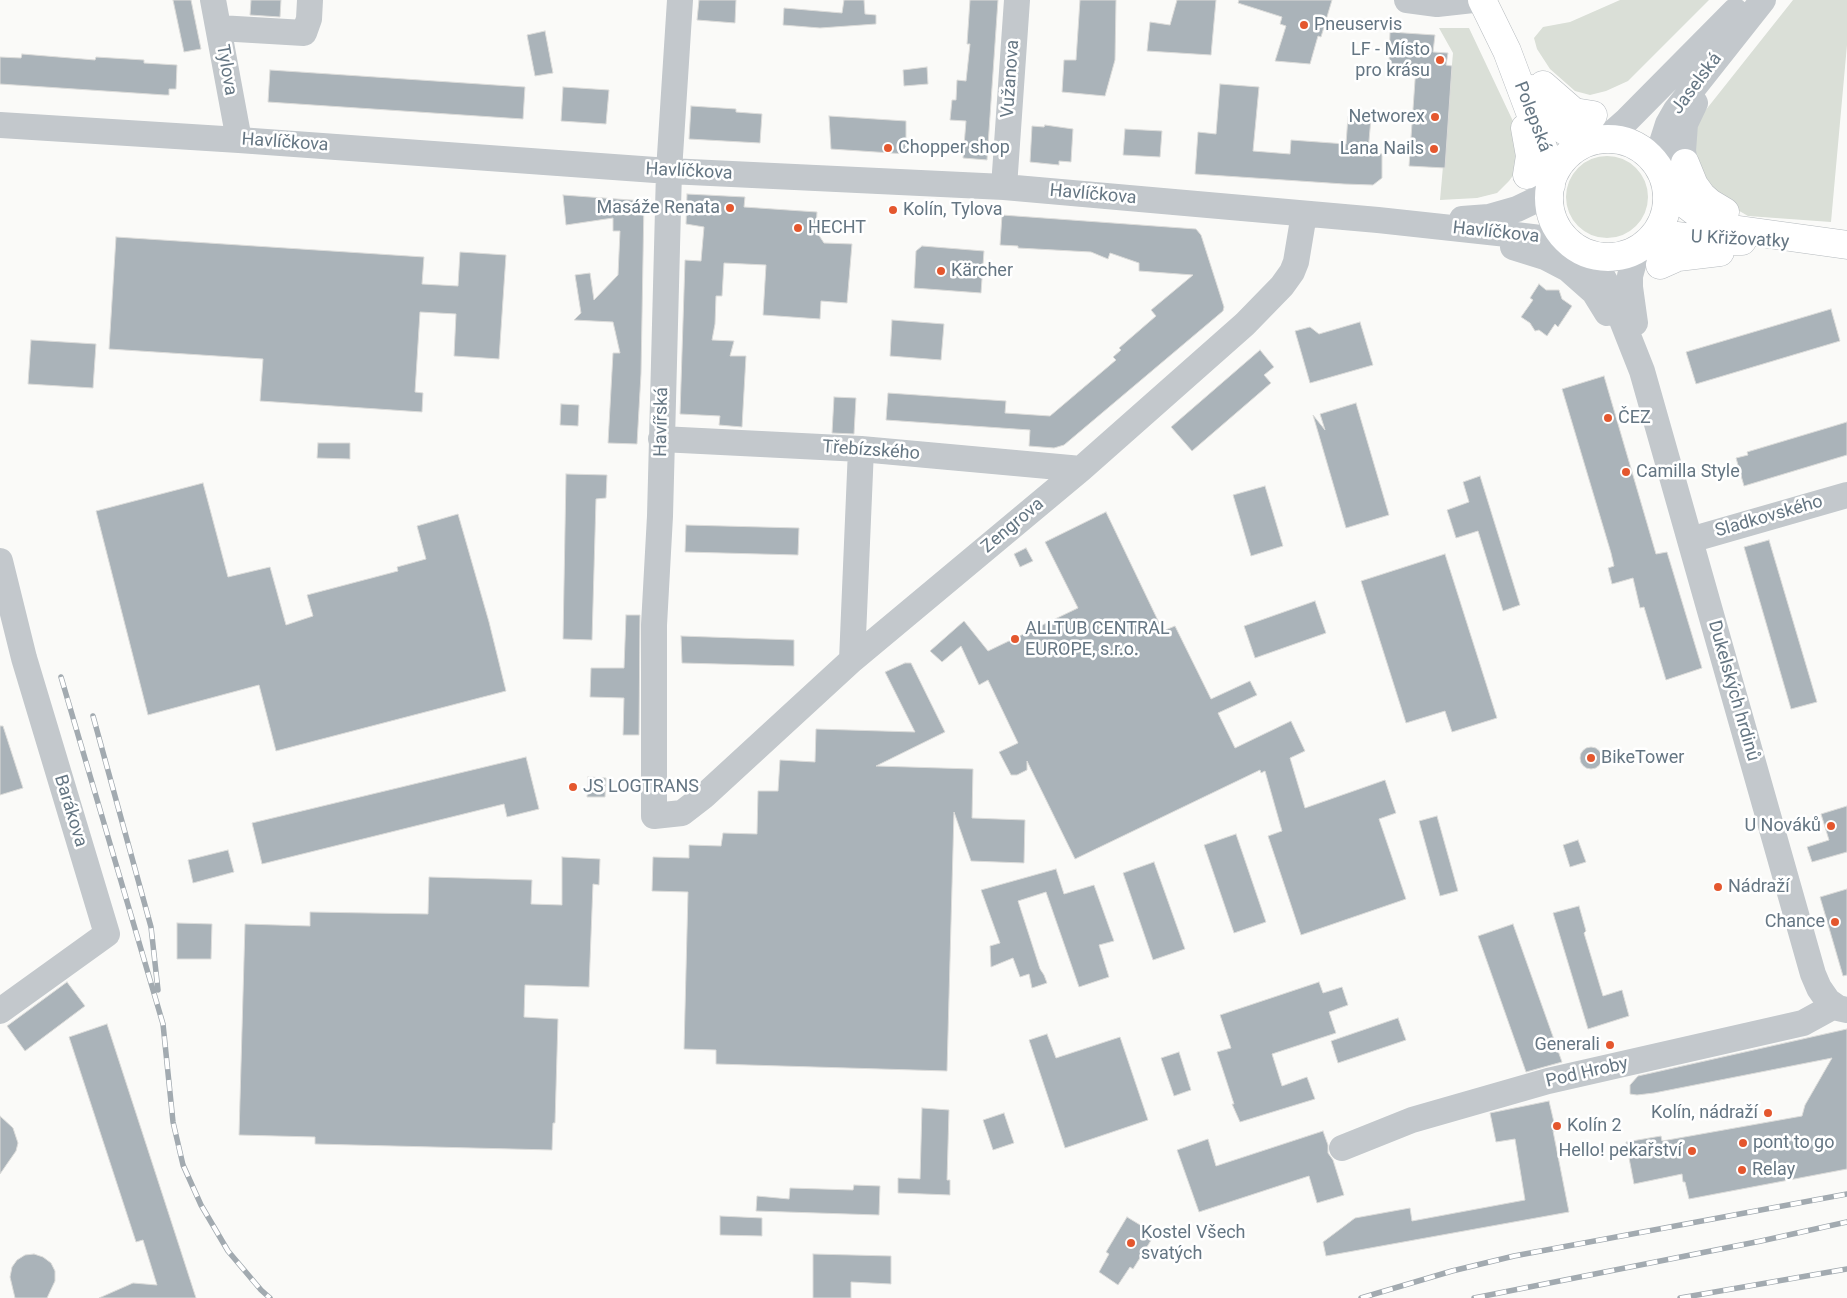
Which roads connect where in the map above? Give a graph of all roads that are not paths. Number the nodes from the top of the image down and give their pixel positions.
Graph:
1 (214, 0) edge
2 (310, 0) edge
3 (680, 0) edge
4 (1017, 0) edge
5 (1407, 0) edge
6 (1473, 0) edge
7 (1482, 0) edge
8 (1752, 3) edge
9 (218, 28) junction
10 (1507, 51) junction
11 (0, 124) edge
12 (1596, 128) junction
13 (239, 140) junction
14 (1674, 171) junction
15 (669, 172) junction
16 (1539, 180) junction
17 (1004, 187) junction
18 (1304, 214) junction
19 (1378, 220) junction
20 (1842, 245) edge
21 (1653, 254) junction
22 (1575, 260) junction
23 (1642, 371) junction
24 (661, 439) junction
25 (860, 449) junction
26 (1081, 469) junction
27 (1847, 495) edge
28 (1690, 540) junction
29 (0, 561) edge
30 (852, 660) junction
31 (682, 813) joint
32 (1840, 1008) edge
33 (0, 1012) edge
34 (1342, 1148) dead end

1 - 9 street, Tylova
2 - 9 street
3 - 15 street, Havířská
4 - 17 street, Vužanova
5 - 6 street
7 - 10 main road, Polepská
8 - 12 street, Jaselská
8 - 14 street
9 - 13 street, Tylova
10 - 12 main road, Polepská
10 - 16 main road, Polepská
11 - 13 street, Havlíčkova
12 - 14 main road, Polepská
12 - 16 main road
13 - 15 street, Havlíčkova
14 - 20 main road, Polepská
14 - 21 main road
15 - 17 street, Havlíčkova
15 - 24 street, Havířská
16 - 19 street, Havlíčkova
16 - 22 main road, Polepská
17 - 18 street, Havlíčkova
18 - 19 street, Havlíčkova
18 - 26 street, Zengrova
19 - 22 street, Havlíčkova
20 - 21 main road, U Křižovatky
21 - 22 main road, U Křižovatky
21 - 23 street, Dukelských hrdinů
22 - 23 street, Dukelských hrdinů
23 - 28 street, Dukelských hrdinů
24 - 25 street, Třebízského
24 - 31 street, Havířská
25 - 26 street, Třebízského
25 - 30 street
26 - 30 street, Zengrova
27 - 28 street, Sladkovského
28 - 32 street, Dukelských hrdinů
29 - 33 street, Barákova
30 - 31 street, Zengrova
32 - 34 street, Pod Hroby

